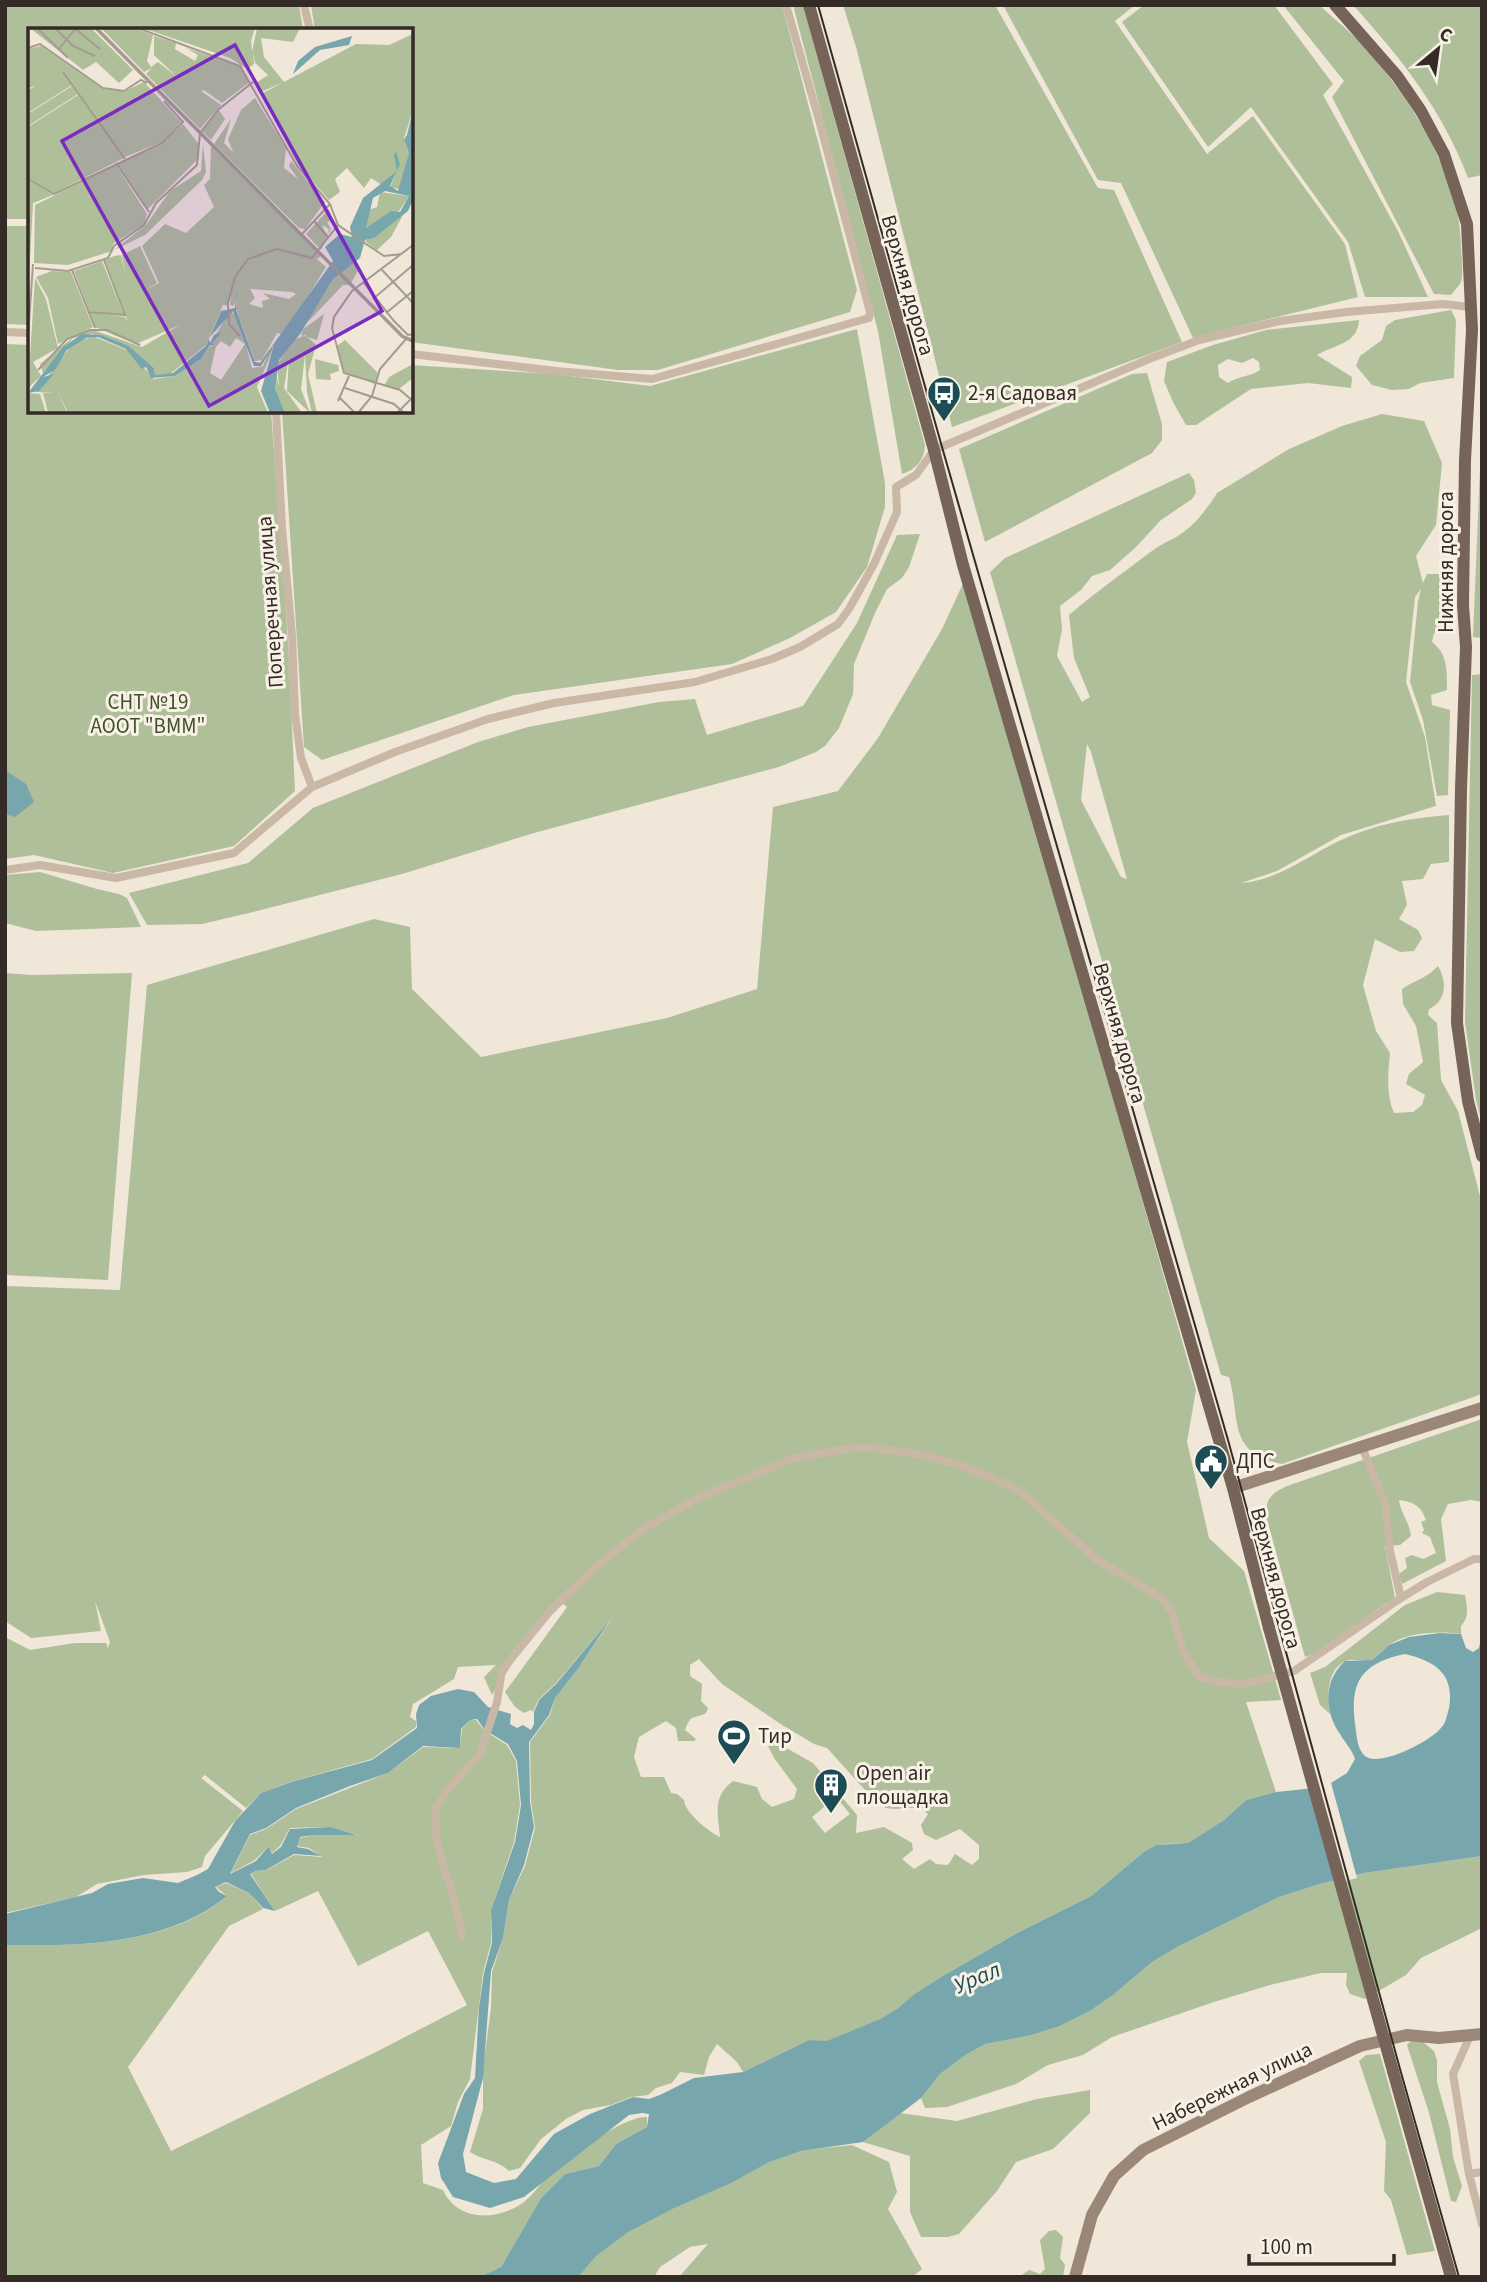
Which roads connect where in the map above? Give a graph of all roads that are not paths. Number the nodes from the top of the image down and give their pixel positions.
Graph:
1 (304, 5) edge
2 (786, 5) edge
3 (809, 5) edge
4 (1335, 5) edge
5 (310, 28) edge
6 (1470, 307) junction
7 (5, 332) edge
8 (28, 333) edge
9 (413, 354) edge
10 (276, 413) edge
11 (934, 450) junction
12 (312, 787) junction
13 (5, 870) edge
14 (1482, 1156) edge
15 (1482, 1408) edge
16 (1362, 1447) junction
17 (1233, 1488) junction
18 (1482, 1559) edge
19 (1401, 1598) junction
20 (462, 1935) dead end
21 (1476, 2035) edge
22 (1482, 2172) edge
23 (1469, 2174) junction
24 (1482, 2224) edge
25 (1075, 2277) edge
26 (1451, 2277) edge

1 - 5 street
2 - 9 street
3 - 11 main road, Верхняя дорога
4 - 6 main road, Нижняя дорога
6 - 11 street
6 - 14 main road, Нижняя дорога
7 - 8 street
10 - 12 street, Поперечная улица
11 - 12 street
11 - 17 main road, Верхняя дорога
12 - 13 street
15 - 16 main road
16 - 17 main road
16 - 19 street
17 - 26 main road, Верхняя дорога, bridge
18 - 19 street
19 - 20 street
21 - 23 street
21 - 25 main road, Набережная улица
22 - 23 street
23 - 24 street

